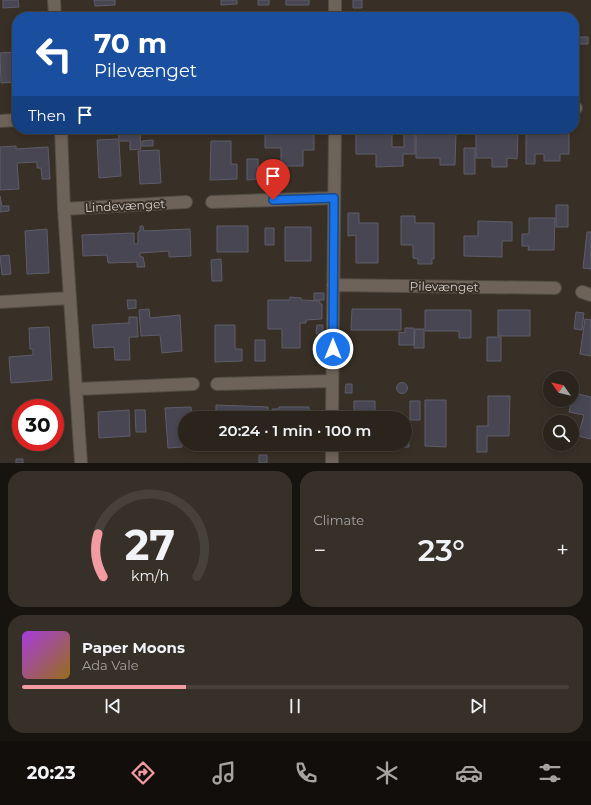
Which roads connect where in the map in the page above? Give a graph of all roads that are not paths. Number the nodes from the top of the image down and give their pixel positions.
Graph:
1 (54, 0) edge
2 (336, 0) edge
3 (55, 12) edge
4 (335, 12) edge
5 (12, 120) edge
6 (0, 121) edge
7 (61, 134) edge
8 (334, 134) edge
9 (334, 198) junction
10 (186, 202) dead end
11 (212, 202) dead end
12 (64, 209) junction
13 (333, 285) junction
14 (554, 288) dead end
15 (70, 298) junction
16 (0, 302) edge
17 (332, 381) junction
18 (194, 384) dead end
19 (217, 384) dead end
20 (77, 389) junction
21 (332, 411) edge
22 (332, 451) edge
23 (81, 463) edge
24 (332, 463) edge

1 - 3 street
2 - 4 street
5 - 6 street
7 - 12 street
8 - 9 street
9 - 11 street
9 - 13 street
10 - 12 street, Lindevænget
12 - 15 street
13 - 14 street, Pilevænget
13 - 17 street
15 - 16 street
15 - 20 street
17 - 19 street
17 - 21 street
18 - 20 street
20 - 23 street
22 - 24 street

